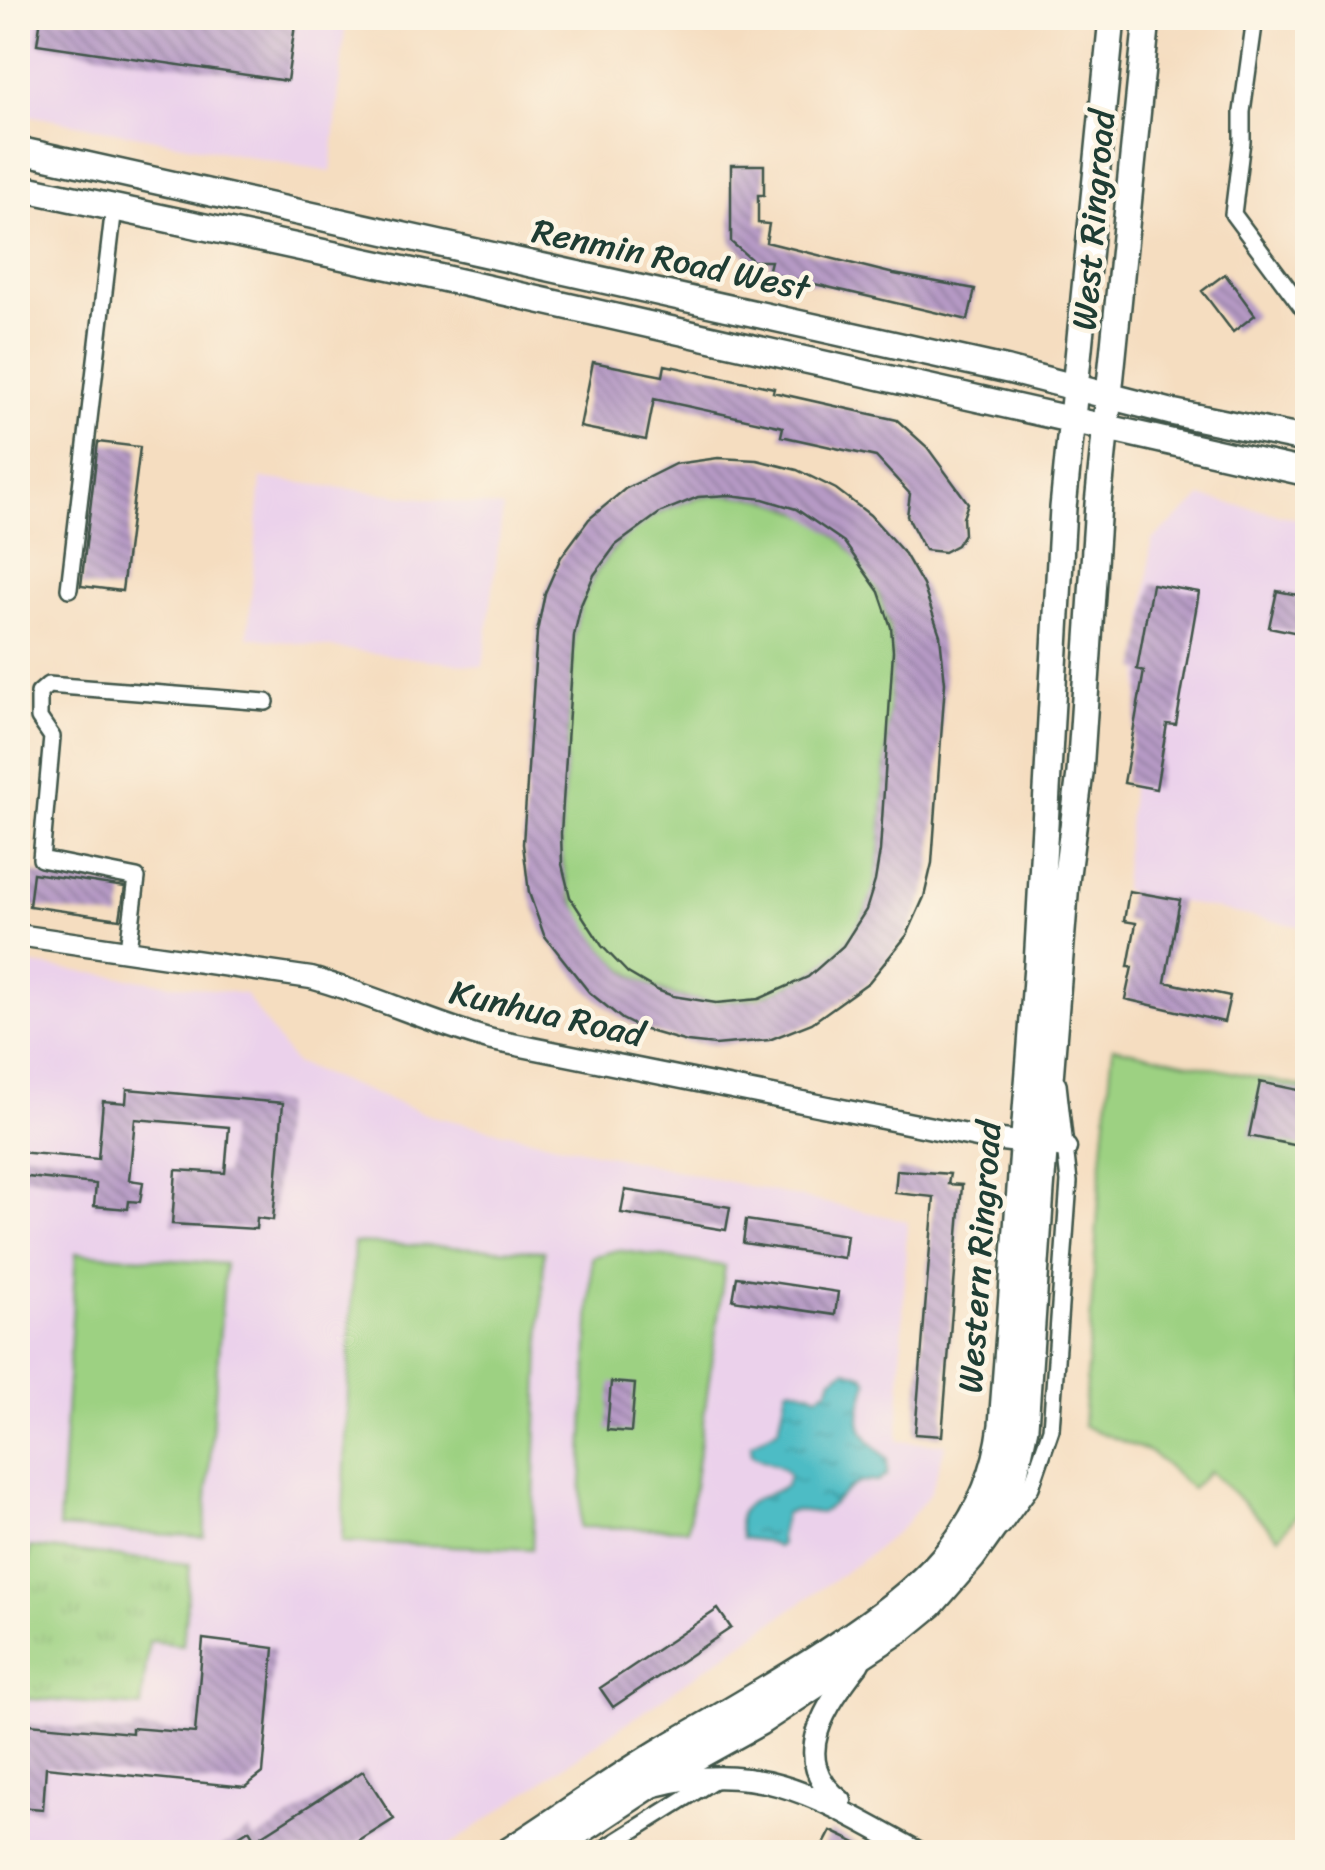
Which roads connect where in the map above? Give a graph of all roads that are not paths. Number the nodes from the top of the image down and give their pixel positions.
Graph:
1 (1112, 18) edge
2 (1148, 18) edge
3 (1254, 18) edge
4 (18, 150) edge
5 (18, 186) edge
6 (114, 207) junction
7 (1308, 316) edge
8 (1074, 387) junction
9 (1111, 397) junction
10 (1071, 420) junction
11 (1107, 429) junction
12 (1308, 440) edge
13 (1308, 472) edge
14 (69, 589) dead end
15 (266, 702) dead end
16 (18, 934) edge
17 (128, 949) junction
18 (1044, 1145) junction
19 (867, 1652) junction
20 (717, 1778) junction
21 (648, 1788) junction
22 (507, 1852) edge
23 (549, 1852) edge
24 (599, 1852) edge
25 (918, 1852) edge
26 (935, 1852) edge

1 - 8 main road, West Ringroad
2 - 9 main road, West Ringroad
3 - 7 street
4 - 8 main road, Renmin Road West
5 - 6 main road, Renmin Road West
6 - 10 main road, Renmin Road West
6 - 14 street
8 - 9 main road, Renmin Road West
8 - 10 main road, West Ringroad
9 - 11 main road, West Ringroad
9 - 12 main road, Renmin Road West
10 - 11 main road, Renmin Road West
10 - 18 main road, Western Ringroad
11 - 13 main road, Renmin Road West
11 - 18 main road, Western Ringroad
15 - 17 street
16 - 17 street, Kunhua Road
17 - 18 street, Kunhua Road
18 - 19 main road, Western Ringroad
18 - 22 main road, Western Ringroad
19 - 21 main road, Western Ringroad
19 - 26 street
20 - 21 street
20 - 24 street
20 - 25 street
21 - 23 main road, Western Ringroad

